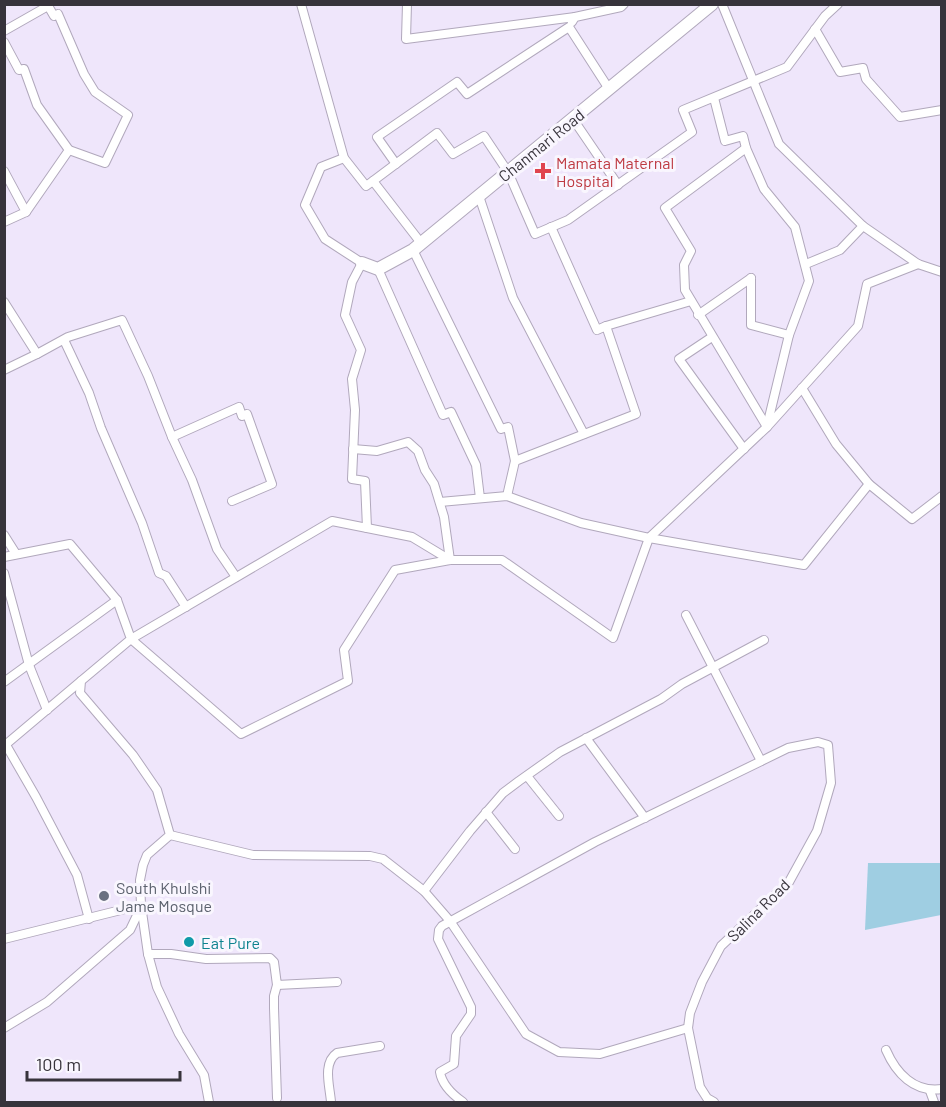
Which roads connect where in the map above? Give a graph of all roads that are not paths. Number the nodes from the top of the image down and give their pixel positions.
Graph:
1 (301, 4) edge
2 (407, 4) edge
3 (624, 4) edge
4 (712, 4) edge
5 (722, 4) edge
6 (838, 4) edge
7 (48, 5) edge
8 (575, 17) junction
9 (569, 27) junction
10 (815, 29) junction
11 (4, 31) edge
12 (4, 42) edge
13 (754, 82) junction
14 (609, 89) junction
15 (714, 98) junction
16 (942, 110) edge
17 (573, 119) junction
18 (746, 148) junction
19 (69, 150) junction
20 (344, 159) junction
21 (396, 164) junction
22 (4, 171) edge
23 (508, 172) junction
24 (373, 181) junction
25 (618, 186) junction
26 (478, 196) junction
27 (26, 212) junction
28 (4, 222) edge
29 (863, 226) junction
30 (551, 227) junction
31 (417, 247) junction
32 (362, 263) junction
33 (806, 264) junction
34 (918, 264) junction
35 (378, 269) junction
36 (942, 272) edge
37 (691, 301) junction
38 (4, 302) edge
39 (698, 315) junction
40 (606, 326) junction
41 (789, 335) junction
42 (712, 337) junction
43 (64, 340) junction
44 (37, 354) junction
45 (4, 370) edge
46 (802, 388) junction
47 (767, 427) junction
48 (584, 434) junction
49 (172, 437) junction
50 (353, 449) junction
51 (744, 449) junction
52 (515, 461) junction
53 (869, 484) junction
54 (507, 496) junction
55 (942, 496) edge
56 (480, 498) junction
57 (232, 501) dead end
58 (440, 502) junction
59 (367, 528) junction
60 (4, 535) edge
61 (649, 538) junction
62 (16, 554) junction
63 (4, 556) edge
64 (450, 560) junction
65 (4, 573) edge
66 (236, 577) junction
67 (117, 600) junction
68 (186, 607) junction
69 (686, 615) dead end
70 (131, 639) junction
71 (764, 640) dead end
72 (29, 665) junction
73 (713, 668) junction
74 (81, 681) junction
75 (4, 682) edge
76 (47, 710) junction
77 (586, 738) junction
78 (5, 746) edge
79 (761, 761) junction
80 (527, 776) junction
81 (486, 812) junction
82 (559, 816) dead end
83 (645, 818) junction
84 (170, 835) junction
85 (515, 849) dead end
86 (424, 891) junction
87 (141, 905) junction
88 (89, 920) junction
89 (450, 921) junction
90 (4, 939) edge
91 (148, 954) junction
92 (337, 982) dead end
93 (277, 985) junction
94 (4, 1028) edge
95 (688, 1028) junction
96 (380, 1046) dead end
97 (886, 1050) dead end
98 (942, 1089) edge
99 (930, 1090) junction
100 (277, 1098) dead end
101 (209, 1102) edge
102 (331, 1102) edge
103 (463, 1102) edge
104 (714, 1102) edge
105 (934, 1102) edge

1 - 20 street
2 - 8 street
3 - 8 street
4 - 14 street, Chanmari Road
5 - 13 street
6 - 10 street
7 - 11 street
7 - 19 street
8 - 9 street
9 - 14 street
9 - 21 street
10 - 13 street
10 - 16 street
12 - 19 street
13 - 15 street
13 - 29 street
14 - 17 street, Chanmari Road
15 - 18 street
15 - 25 street
17 - 23 street, Chanmari Road
17 - 25 street
18 - 33 street
18 - 37 street
19 - 27 street
20 - 24 street
20 - 32 street
21 - 23 street
21 - 24 street
22 - 27 street
23 - 26 street, Chanmari Road
23 - 30 street
24 - 31 street
25 - 30 street
26 - 31 street, Chanmari Road
26 - 48 street
27 - 28 street
29 - 33 street
29 - 34 street
30 - 40 street
31 - 35 street, Chanmari Road
31 - 52 street
32 - 35 street
32 - 50 street
33 - 41 street
34 - 36 street
34 - 46 street
35 - 56 street
37 - 39 street
37 - 40 street
38 - 44 street
39 - 41 street
39 - 42 street
40 - 48 street
41 - 47 street
42 - 47 street
42 - 51 street
43 - 44 street
43 - 49 street
43 - 68 street
44 - 45 street
46 - 47 street
46 - 53 street
47 - 51 street
48 - 52 street
49 - 57 street
49 - 66 street
50 - 58 street
50 - 59 street
51 - 61 street
52 - 54 street
53 - 55 street
53 - 61 street
54 - 56 street
54 - 61 street
56 - 58 street
58 - 64 street
59 - 64 street
59 - 66 street
60 - 62 street
61 - 64 street
62 - 63 street
62 - 67 street
64 - 70 street
65 - 72 street
66 - 68 street
67 - 70 street
67 - 72 street
68 - 70 street
69 - 73 street
70 - 74 street
71 - 73 street
72 - 75 street
72 - 76 street
73 - 77 street
73 - 79 street
74 - 76 street
74 - 84 street
76 - 78 street
77 - 80 street
77 - 83 street
78 - 88 street
79 - 83 street
79 - 95 street, Salina Road
80 - 81 street
80 - 82 street
81 - 85 street
81 - 86 street
83 - 89 street
84 - 86 street
84 - 87 street
86 - 89 street
87 - 88 street
87 - 91 street
87 - 94 street
88 - 90 street
89 - 95 street
89 - 103 street
91 - 93 street
91 - 101 street
92 - 93 street
93 - 100 street
95 - 104 street, Salina Road
96 - 102 street
97 - 99 street
98 - 99 street
99 - 105 street

